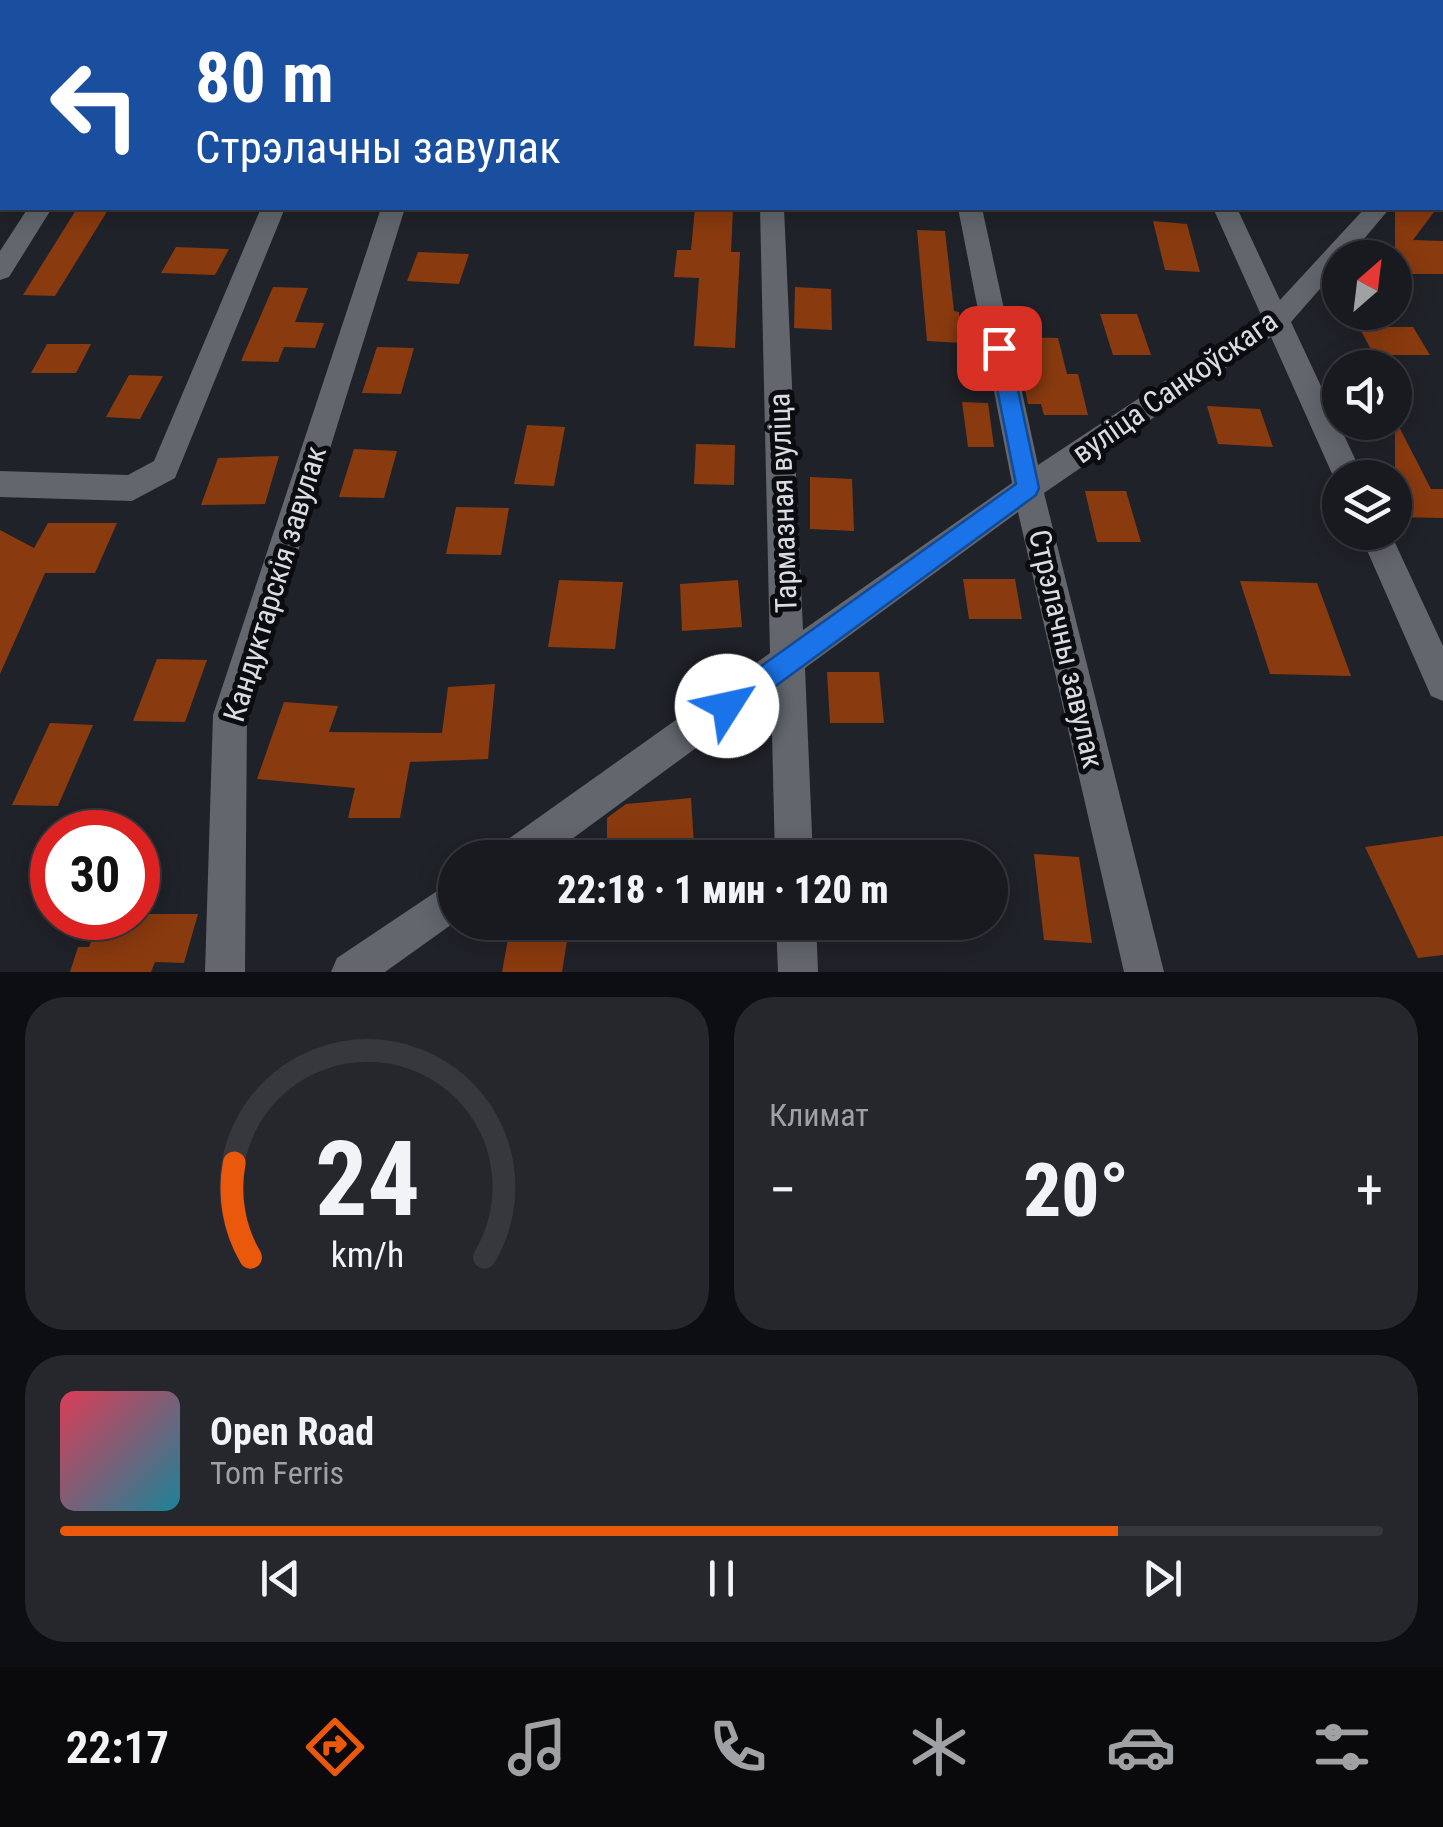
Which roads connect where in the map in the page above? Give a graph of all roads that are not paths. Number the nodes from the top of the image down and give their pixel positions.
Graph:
1 (39, 210) edge
2 (271, 210) edge
3 (392, 210) edge
4 (772, 210) edge
5 (970, 210) edge
6 (1226, 210) edge
7 (1376, 210) edge
8 (0, 272) edge
9 (1276, 320) junction
10 (1341, 460) edge
11 (0, 484) edge
12 (1028, 488) junction
13 (1382, 550) edge
14 (788, 662) junction
15 (1443, 684) edge
16 (538, 840) edge
17 (793, 840) edge
18 (438, 910) edge
19 (797, 940) edge
20 (225, 972) edge
21 (351, 972) edge
22 (798, 972) edge
23 (1144, 972) edge

1 - 8 street
2 - 11 street
3 - 20 street, Кандуктарскія завулак
4 - 14 street, Тармазная вуліца
5 - 12 street, Стрэлачны завулак
6 - 9 street
7 - 9 street, вуліца Санкоўскага
9 - 10 street
9 - 12 street, вуліца Санкоўскага
12 - 14 street, вуліца Санкоўскага
12 - 23 street, Стрэлачны завулак
13 - 15 street
14 - 16 street, вуліца Санкоўскага
14 - 17 street, Тармазная вуліца
18 - 21 street
19 - 22 street

